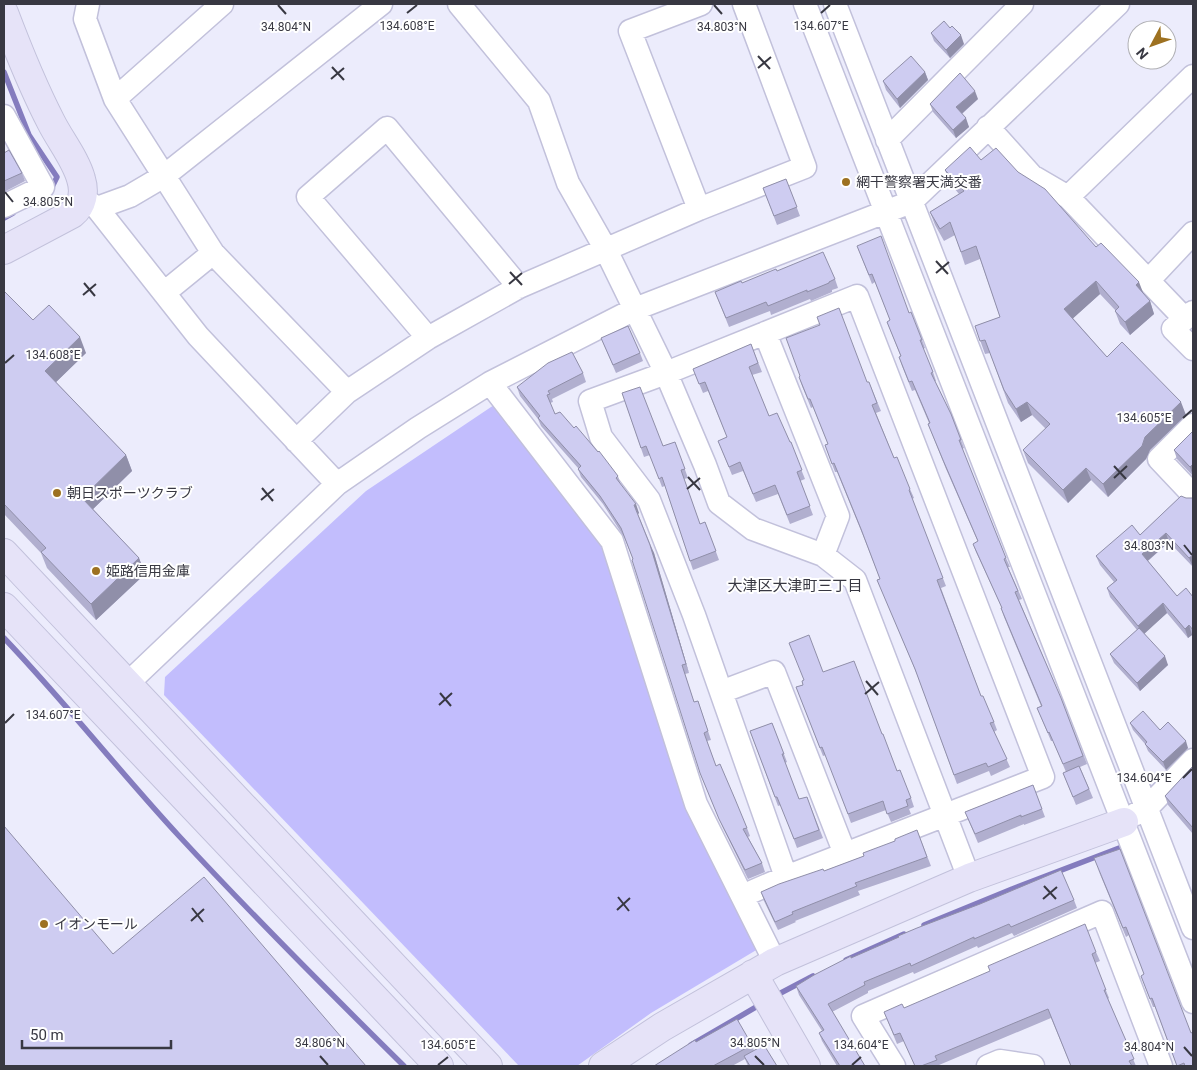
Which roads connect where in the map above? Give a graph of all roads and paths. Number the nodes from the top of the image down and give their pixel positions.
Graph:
1 (88, 4) edge
2 (222, 4) edge
3 (381, 4) edge
4 (701, 4) edge
5 (744, 4) edge
6 (805, 4) edge
7 (835, 4) edge
8 (1022, 4) edge
9 (1118, 4) edge
10 (467, 7) edge
11 (4, 13) edge
12 (1193, 66) edge
13 (1193, 71) edge
14 (1193, 76) edge
15 (115, 99) junction
16 (4, 116) edge
17 (988, 127) junction
18 (887, 140) junction
19 (164, 176) junction
20 (1068, 197) junction
21 (911, 202) junction
22 (90, 203) junction
23 (4, 206) edge
24 (699, 209) junction
25 (886, 212) junction
26 (1193, 233) edge
27 (605, 248) junction
28 (4, 250) edge
29 (213, 253) junction
30 (1148, 280) junction
31 (518, 286) junction
32 (164, 293) junction
33 (635, 309) junction
34 (1189, 315) edge
35 (766, 333) junction
36 (428, 338) junction
37 (1193, 349) edge
38 (666, 373) junction
39 (490, 383) junction
40 (347, 392) junction
41 (1193, 425) edge
42 (296, 441) junction
43 (337, 484) junction
44 (1193, 495) edge
45 (4, 553) edge
46 (823, 555) junction
47 (4, 607) edge
48 (127, 684) junction
49 (721, 692) junction
50 (1193, 760) edge
51 (1147, 808) junction
52 (946, 814) junction
53 (1124, 822) junction
54 (845, 854) junction
55 (786, 877) junction
56 (969, 878) junction
57 (742, 896) junction
58 (1193, 928) edge
59 (764, 968) junction
60 (1193, 1002) edge
61 (439, 1066) edge
62 (488, 1066) edge
63 (603, 1066) edge
64 (806, 1066) edge
65 (894, 1066) edge
66 (988, 1066) edge
67 (1033, 1066) edge
68 (1161, 1066) edge

1 - 15 street
2 - 15 street
3 - 19 street
4 - 24 street
5 - 24 street
6 - 25 street
7 - 18 street
8 - 18 street
9 - 17 street
10 - 27 street
11 - 22 street
12 - 13 street
14 - 20 street
15 - 19 street
16 - 23 street
17 - 20 street
17 - 21 street
18 - 21 street
19 - 22 street
19 - 29 street
20 - 30 street
21 - 25 street
21 - 51 street
22 - 28 street
22 - 32 street
24 - 27 street
25 - 33 street
25 - 53 street
26 - 30 street
27 - 31 street
27 - 33 street
29 - 32 street
29 - 40 street
30 - 34 street
31 - 36 street
31 - 36 street
32 - 42 street
33 - 38 street
33 - 39 street
34 - 37 street
35 - 38 street
35 - 46 street
35 - 52 street
36 - 40 street
38 - 46 street
38 - 49 street
39 - 43 street
39 - 57 street
40 - 42 street
41 - 44 street
42 - 43 street
43 - 48 street
45 - 48 street
46 - 52 street
47 - 61 street
48 - 62 street
49 - 54 street
49 - 55 street
50 - 51 street
51 - 53 street
51 - 58 street
52 - 54 street
52 - 56 street
53 - 56 street
53 - 60 street
54 - 55 street
55 - 57 street
56 - 59 street
57 - 59 street
59 - 63 street
59 - 64 street
65 - 68 street
66 - 67 street

